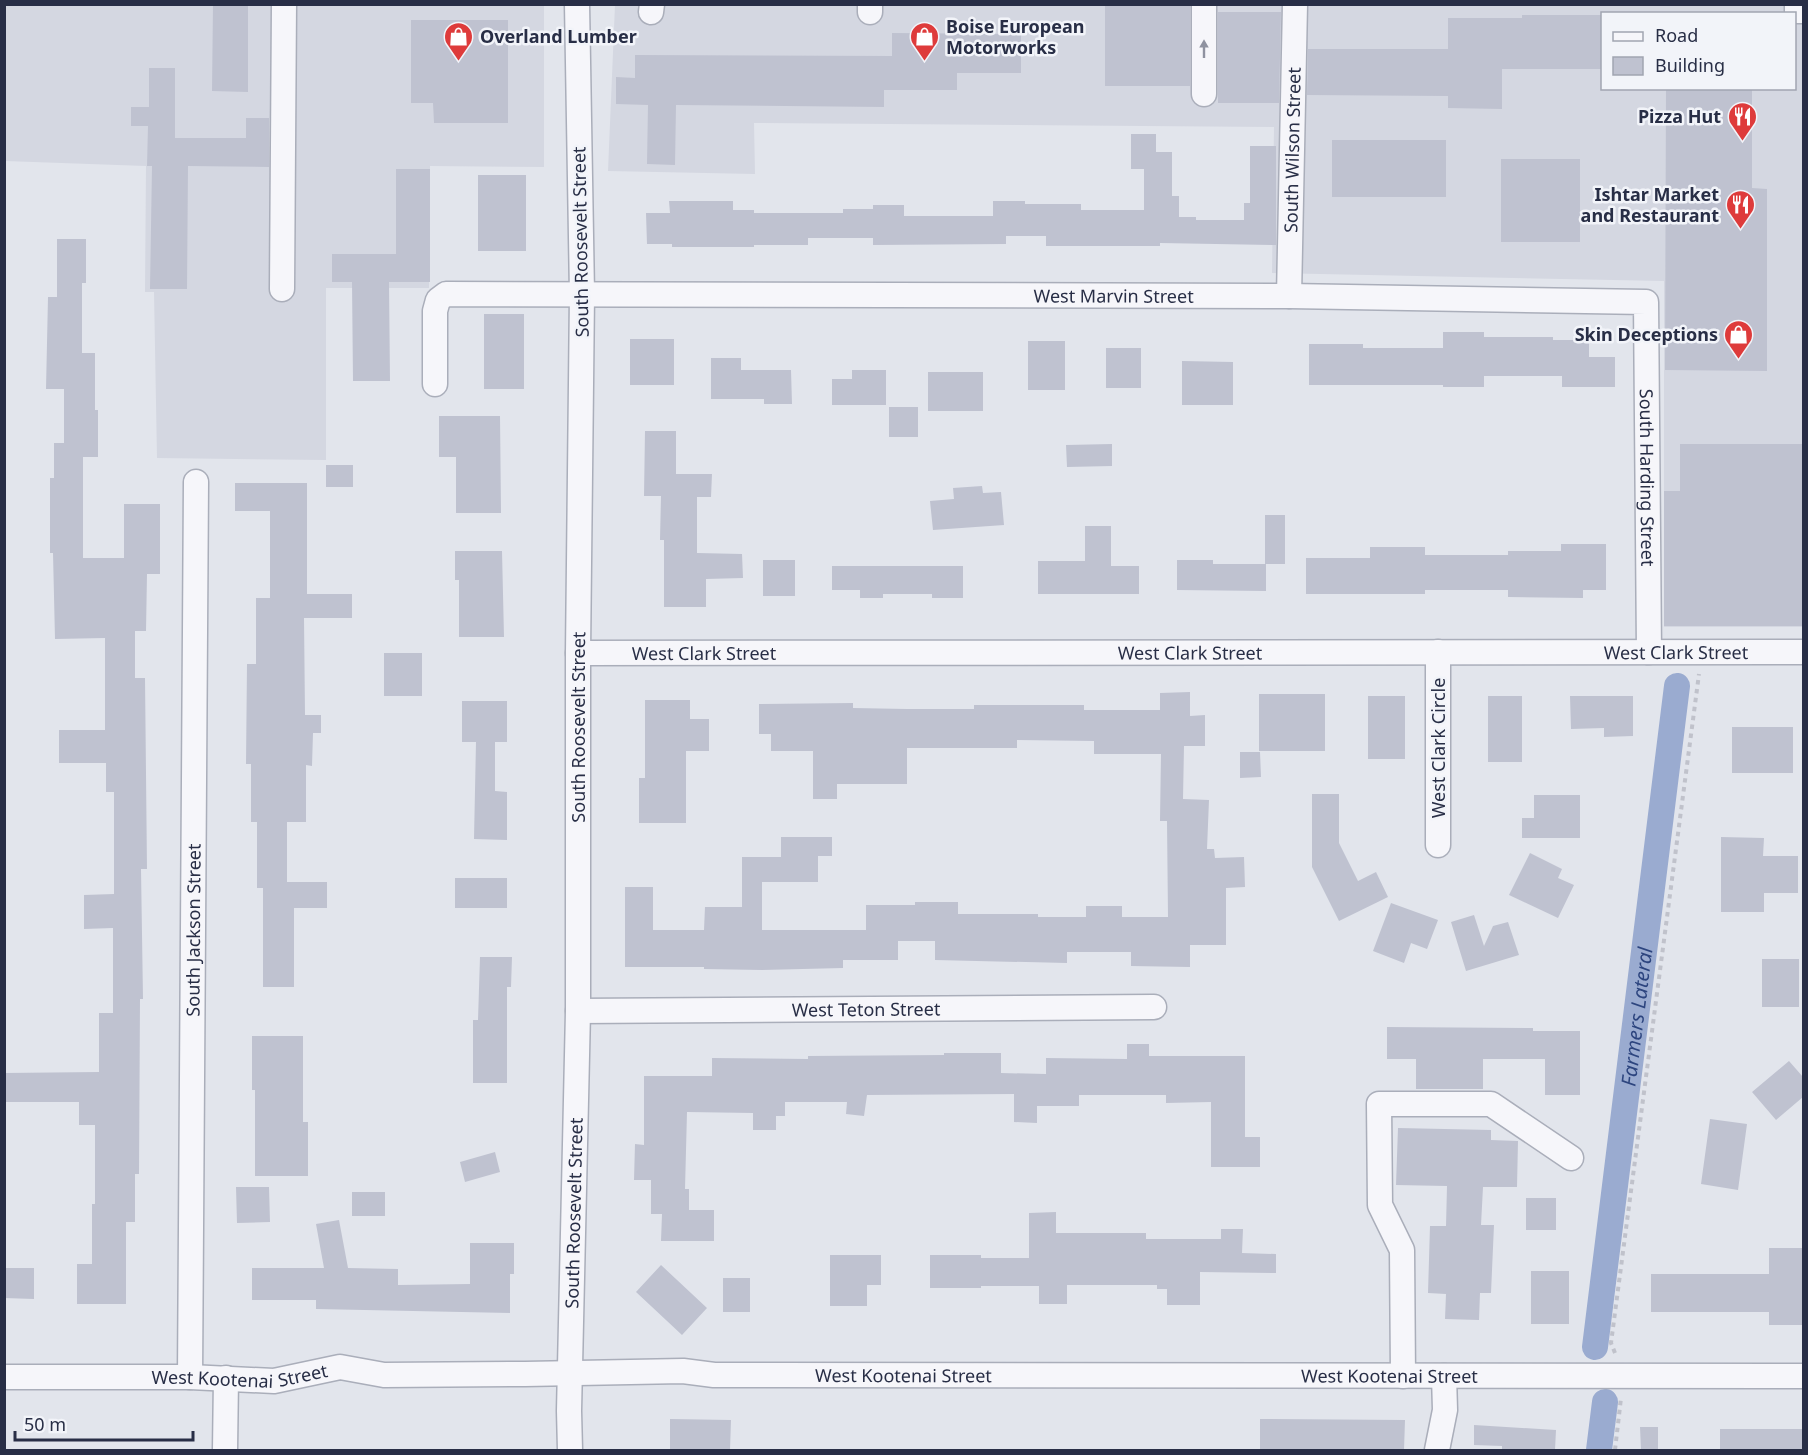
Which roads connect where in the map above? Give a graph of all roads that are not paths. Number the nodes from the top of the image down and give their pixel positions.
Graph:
1 (284, 4) edge
2 (577, 4) edge
3 (1204, 4) edge
4 (1295, 4) edge
5 (1797, 4) edge
6 (1803, 10) edge
7 (1204, 94) dead end
8 (282, 289) dead end
9 (582, 294) junction
10 (1289, 296) junction
11 (1647, 302) joint
12 (435, 384) dead end
13 (196, 482) dead end
14 (1438, 652) junction
15 (1648, 652) junction
16 (1803, 652) edge
17 (578, 653) junction
18 (1438, 845) dead end
19 (1154, 1007) dead end
20 (578, 1011) junction
21 (1571, 1158) dead end
22 (570, 1373) junction
23 (1402, 1376) junction
24 (1444, 1376) junction
25 (1803, 1376) edge
26 (4, 1377) edge
27 (190, 1377) junction
28 (226, 1378) junction
29 (225, 1450) edge
30 (570, 1450) edge
31 (1437, 1450) edge

1 - 8 street
2 - 9 street, South Roosevelt Street
7 -> 3 street
4 - 10 street, South Wilson Street
5 - 6 street
9 - 10 street, West Marvin Street
9 - 12 street, West Marvin Street
9 - 17 street, South Roosevelt Street
10 - 11 street, West Marvin Street
11 - 15 street, South Harding Street
13 - 27 street, South Jackson Street
14 - 15 street, West Clark Street
14 - 17 street, West Clark Street
14 - 18 street, West Clark Circle
15 - 16 street, West Clark Street
17 - 20 street, South Roosevelt Street
19 - 20 street, West Teton Street
20 - 22 street, South Roosevelt Street
21 - 23 street
22 - 23 street, West Kootenai Street
22 - 28 street, West Kootenai Street
22 - 30 street, South Roosevelt Street
23 - 24 street, West Kootenai Street
24 - 25 street, West Kootenai Street
24 - 31 street
26 - 27 street, West Kootenai Street
27 - 28 street, West Kootenai Street
28 - 29 street

